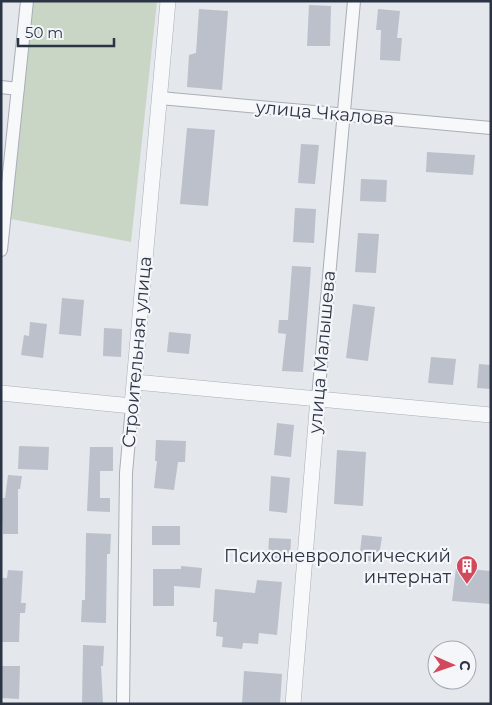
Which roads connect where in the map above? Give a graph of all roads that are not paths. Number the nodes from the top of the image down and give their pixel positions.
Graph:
1 (27, 1) edge
2 (168, 1) edge
3 (354, 1) edge
4 (1, 87) edge
5 (18, 89) junction
6 (160, 98) junction
7 (344, 114) junction
8 (491, 128) edge
9 (3, 222) edge
10 (1, 250) edge
11 (134, 382) junction
12 (1, 393) edge
13 (318, 398) junction
14 (132, 406) junction
15 (491, 415) edge
16 (123, 704) edge
17 (293, 704) edge

1 - 5 street
2 - 6 street, Строительная улица
3 - 7 street, улица Малышева
4 - 5 street
5 - 9 street
6 - 7 street, улица Чкалова
6 - 11 street, Строительная улица
7 - 8 street, улица Чкалова
7 - 13 street, улица Малышева
9 - 10 street
11 - 13 street
11 - 14 street, Строительная улица
12 - 14 street
13 - 15 street
13 - 17 street, улица Малышева
14 - 16 street, Строительная улица

